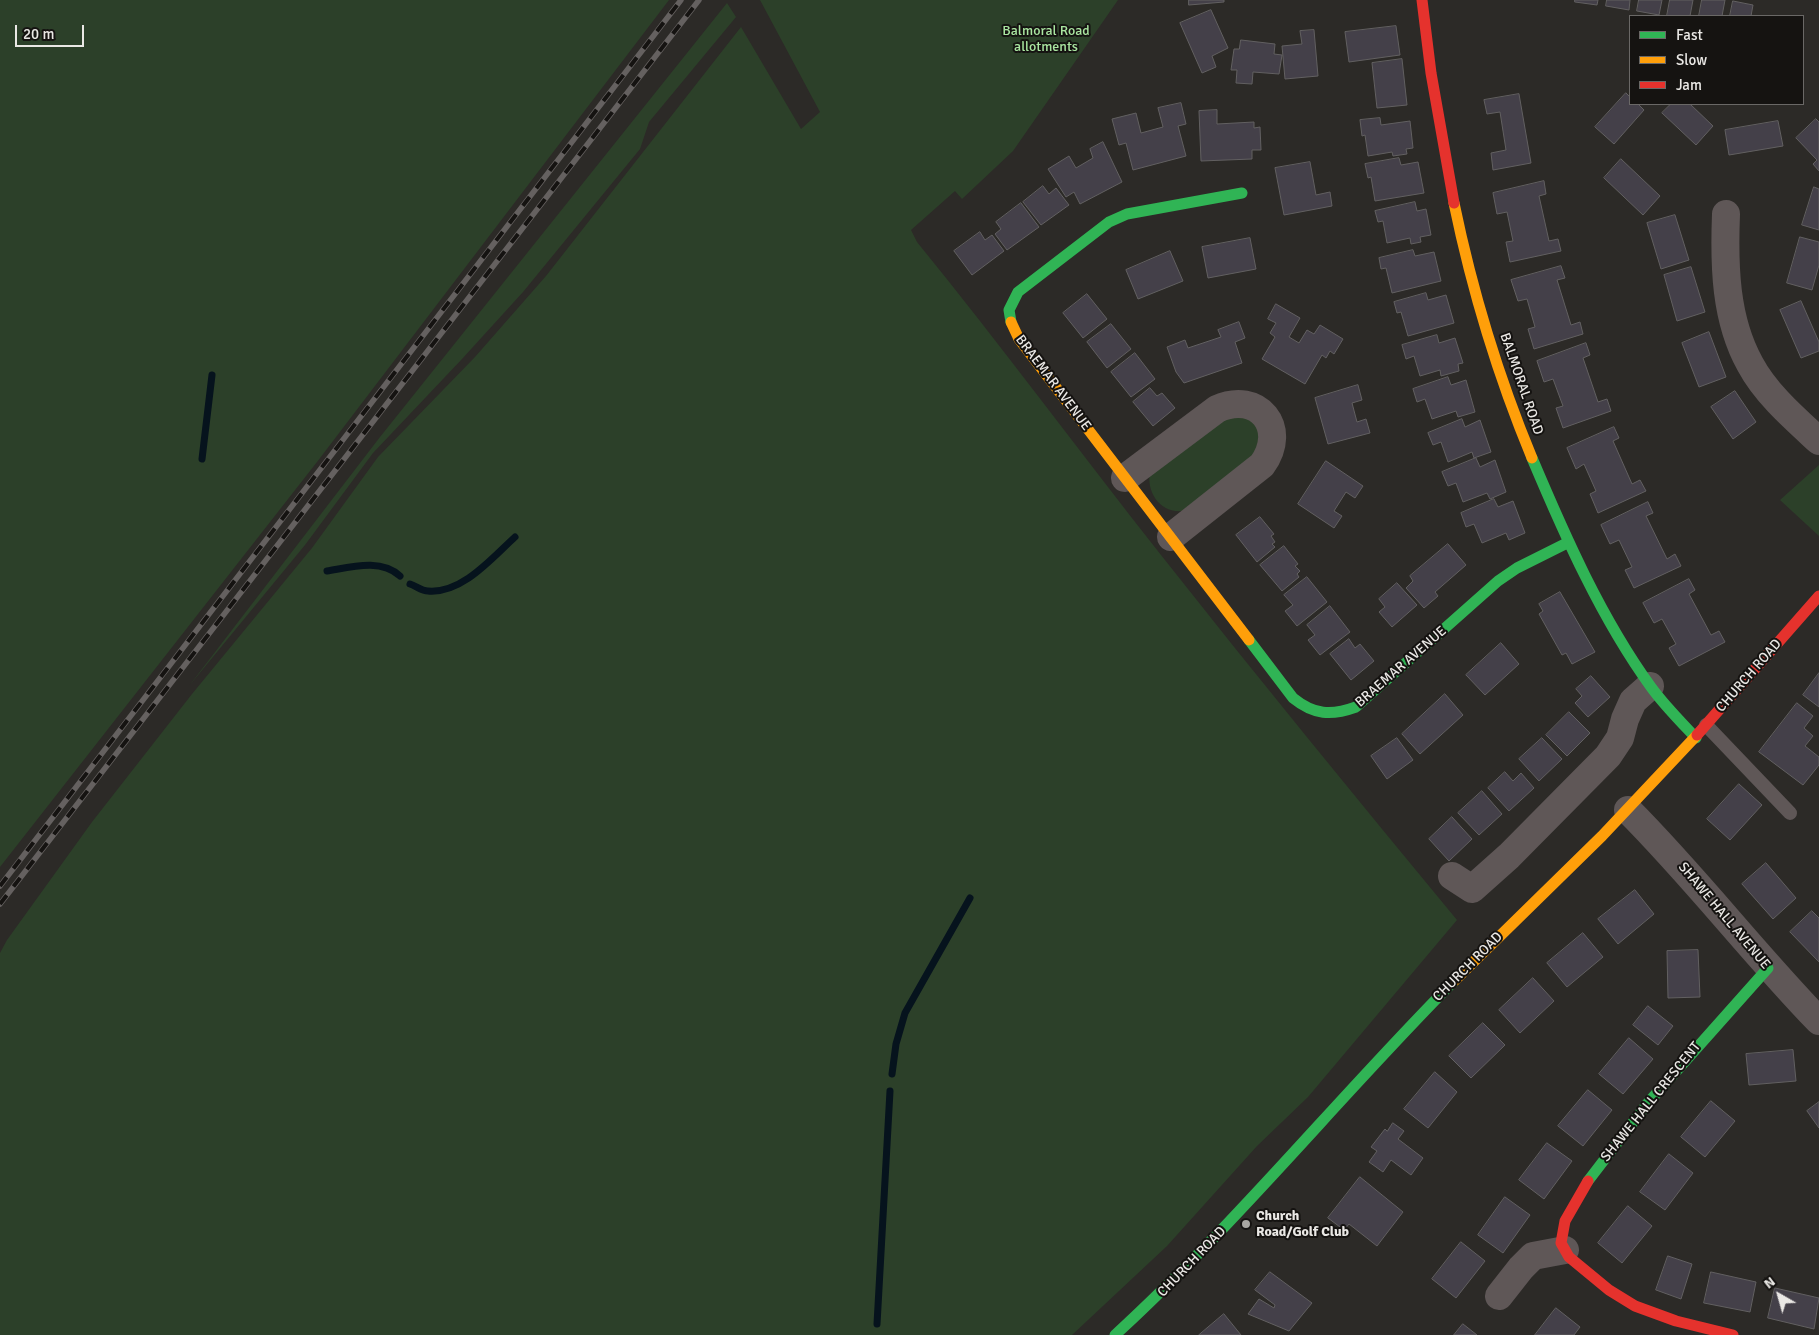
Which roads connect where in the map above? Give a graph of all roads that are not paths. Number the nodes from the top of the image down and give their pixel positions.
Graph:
1 (1422, 0) edge
2 (1242, 193) dead end
3 (1726, 214) dead end
4 (1819, 441) edge
5 (1125, 478) junction
6 (1171, 537) junction
7 (1569, 542) junction
8 (1819, 596) edge
9 (1650, 686) junction
10 (1706, 725) junction
11 (1696, 738) junction
12 (1628, 810) junction
13 (1790, 813) dead end
14 (1452, 876) dead end
15 (1768, 968) junction
16 (1819, 1021) edge
17 (1564, 1250) junction
18 (1499, 1296) dead end
19 (1115, 1335) edge
20 (1733, 1335) edge

1 - 7 street, BALMORAL ROAD
2 - 5 street, BRAEMAR AVENUE
3 - 4 street
5 - 6 street, BRAEMAR AVENUE
5 - 6 street
6 - 7 street, BRAEMAR AVENUE
7 - 9 street, BALMORAL ROAD
8 - 10 street, CHURCH ROAD
9 - 11 street, BALMORAL ROAD
9 - 14 street
10 - 11 street, CHURCH ROAD
10 - 13 lane
11 - 12 street, CHURCH ROAD
12 - 15 street, SHAWE HALL AVENUE
12 - 19 street, CHURCH ROAD
15 - 16 street, SHAWE HALL AVENUE
15 - 17 street, SHAWE HALL CRESCENT
17 - 18 street
17 - 20 street

